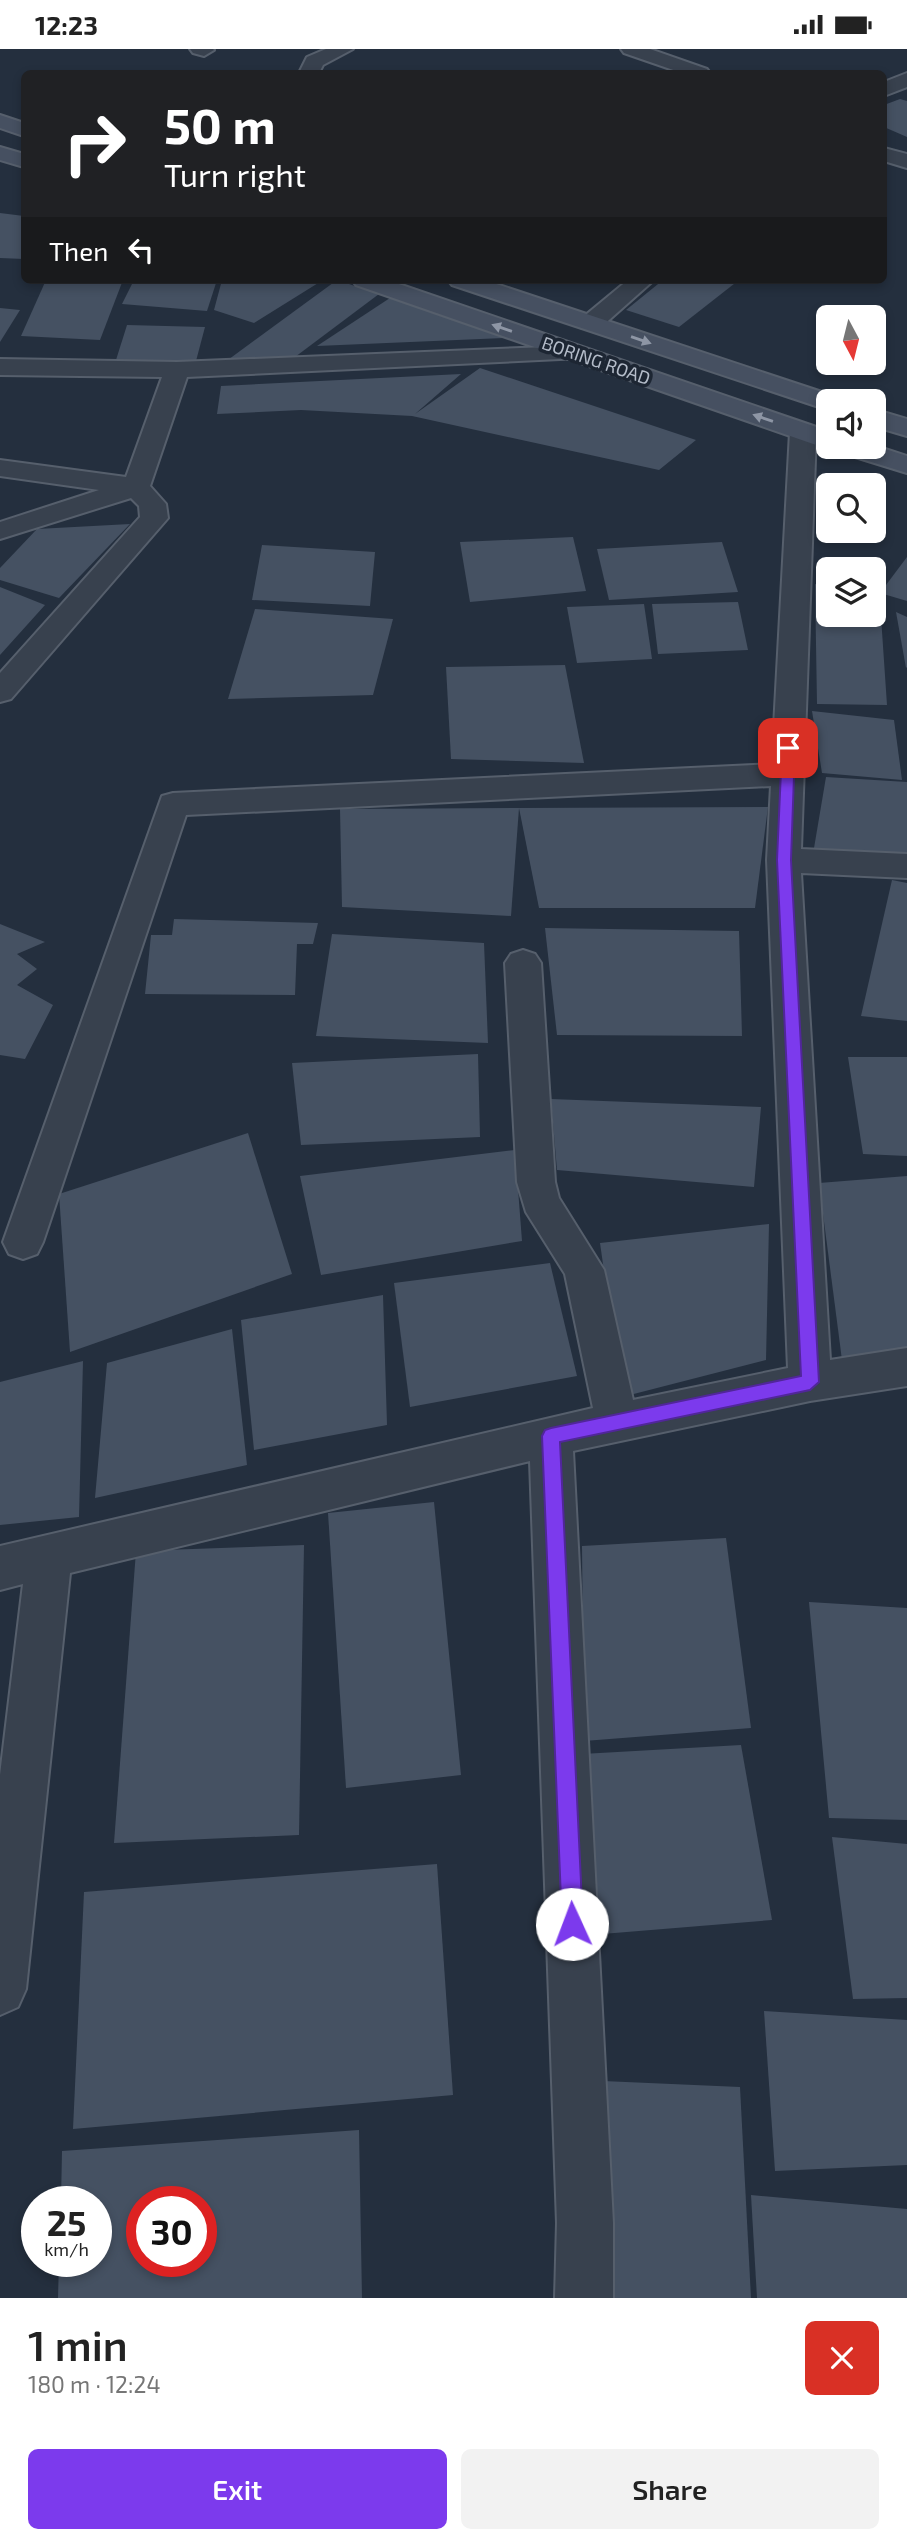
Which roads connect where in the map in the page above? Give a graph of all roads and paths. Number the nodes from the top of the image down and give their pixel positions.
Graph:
1 (343, 49) edge
2 (631, 49) edge
3 (694, 49) edge
4 (664, 61) junction
5 (310, 70) edge
6 (691, 70) edge
7 (907, 79) edge
8 (887, 89) edge
9 (0, 121) edge
10 (21, 129) edge
11 (0, 153) edge
12 (887, 155) edge
13 (21, 160) edge
14 (907, 161) edge
15 (375, 284) edge
16 (472, 284) edge
17 (637, 284) edge
18 (591, 323) junction
19 (572, 353) junction
20 (0, 367) edge
21 (177, 370) junction
22 (816, 398) edge
23 (886, 421) edge
24 (907, 428) edge
25 (815, 436) edge
26 (886, 458) edge
27 (907, 465) edge
28 (0, 468) edge
29 (136, 487) junction
30 (0, 531) edge
31 (0, 692) edge
32 (787, 774) junction
33 (784, 860) junction
34 (907, 866) edge
35 (523, 963) dead end
36 (23, 1242) dead end
37 (907, 1367) edge
38 (810, 1382) junction
39 (617, 1423) junction
40 (551, 1436) junction
41 (50, 1556) junction
42 (0, 1568) edge
43 (0, 1989) edge
44 (584, 2298) edge

1 - 5 street
2 - 4 street
3 - 4 street
4 - 6 street
7 - 8 street
9 - 10 street
11 - 13 street
12 - 14 street
19 -> 15 street, BORING ROAD
16 - 18 street
17 - 18 street
18 -> 22 street
19 - 21 street
25 -> 19 street, BORING ROAD
20 - 21 street
21 - 29 street
23 - 24 street
25 - 32 street
26 - 27 street
28 - 29 street
29 - 30 street
29 - 31 street
32 - 33 street
32 - 36 street
33 - 34 street
33 - 38 street
35 - 39 street
37 - 38 street
38 - 39 street
39 - 40 street
40 - 41 street
40 - 44 street
41 - 42 street
41 - 43 street

